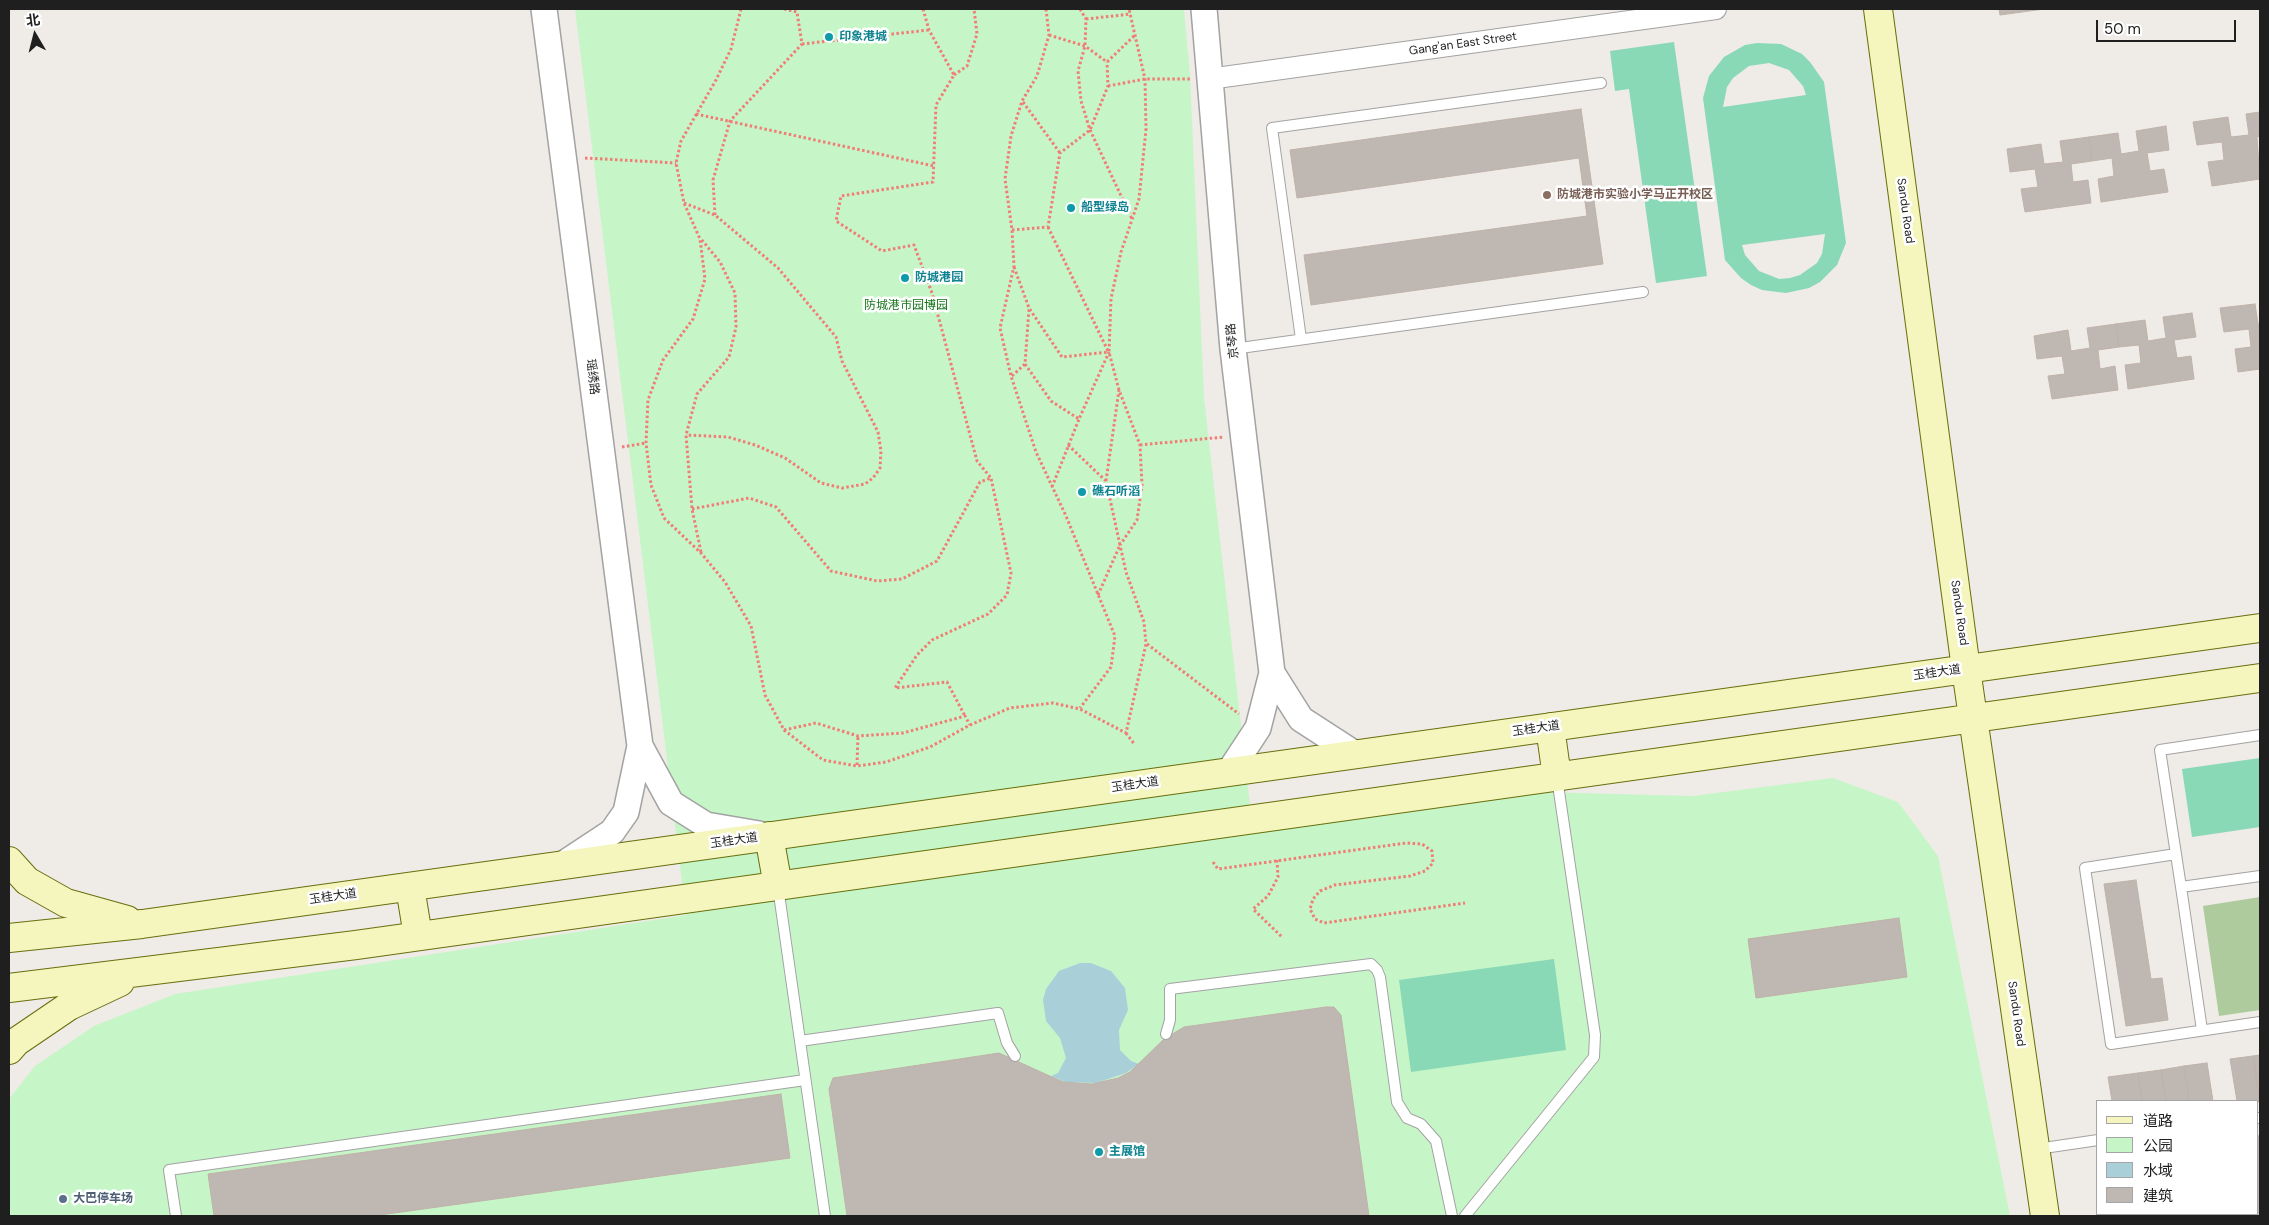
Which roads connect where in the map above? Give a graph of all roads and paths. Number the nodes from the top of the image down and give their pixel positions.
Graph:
1 (544, 9) edge
2 (741, 9) edge
3 (784, 9) edge
4 (923, 9) edge
5 (974, 9) edge
6 (1046, 9) edge
7 (1080, 9) edge
8 (1129, 9) edge
9 (1204, 9) edge
10 (1716, 9) edge
11 (1878, 9) edge
12 (1132, 14) junction
13 (1635, 14) edge
14 (1086, 19) junction
15 (929, 30) junction
16 (1136, 34) junction
17 (1049, 35) junction
18 (802, 44) junction
19 (1085, 46) junction
20 (1107, 62) junction
21 (954, 75) junction
22 (1145, 79) junction
23 (1210, 79) junction
24 (1601, 83) dead end
25 (1108, 86) junction
26 (1022, 102) junction
27 (696, 114) junction
28 (730, 121) junction
29 (1090, 130) junction
30 (1060, 153) junction
31 (563, 157) junction
32 (676, 163) junction
33 (934, 166) junction
34 (684, 203) junction
35 (715, 215) junction
36 (1132, 219) junction
37 (1048, 227) junction
38 (1012, 230) junction
39 (700, 239) junction
40 (1014, 266) junction
41 (1643, 292) dead end
42 (1029, 308) junction
43 (1301, 339) junction
44 (1233, 348) junction
45 (1109, 352) junction
46 (1025, 364) junction
47 (1011, 376) junction
48 (1119, 390) junction
49 (1079, 419) junction
50 (686, 435) junction
51 (1244, 436) junction
52 (1068, 445) junction
53 (1140, 446) junction
54 (991, 478) junction
55 (1106, 481) junction
56 (1052, 487) junction
57 (692, 509) junction
58 (1120, 544) junction
59 (701, 553) junction
60 (1098, 596) junction
61 (2260, 628) edge
62 (1146, 644) junction
63 (1966, 669) junction
64 (1272, 673) junction
65 (2260, 678) edge
66 (1080, 709) junction
67 (965, 716) junction
68 (1973, 718) junction
69 (970, 725) junction
70 (1550, 727) junction
71 (1258, 728) junction
72 (784, 730) junction
73 (1126, 733) junction
74 (2260, 735) edge
75 (858, 736) junction
76 (1135, 745) dead end
77 (640, 746) junction
78 (1355, 754) junction
79 (857, 766) junction
80 (1229, 772) junction
81 (1557, 777) junction
82 (769, 836) junction
83 (2176, 854) junction
84 (1277, 860) junction
85 (9, 861) edge
86 (1213, 862) dead end
87 (562, 865) junction
88 (2260, 876) edge
89 (410, 886) junction
90 (778, 886) junction
91 (2181, 888) junction
92 (1465, 903) dead end
93 (142, 924) junction
94 (418, 936) junction
95 (1282, 937) dead end
96 (9, 938) edge
97 (144, 971) junction
98 (9, 988) edge
99 (2260, 1022) edge
100 (2202, 1030) junction
101 (1166, 1034) dead end
102 (800, 1041) junction
103 (9, 1050) edge
104 (1015, 1056) dead end
105 (805, 1080) junction
106 (2096, 1140) edge
107 (2035, 1149) junction
108 (176, 1216) edge
109 (825, 1216) edge
110 (1452, 1216) edge
111 (1465, 1216) edge
112 (2045, 1216) edge

1 - 31 street, 瑶绣路
2 - 27 path
3 - 18 path
4 - 15 path
5 - 21 path
6 - 17 path
7 - 14 path
8 - 12 path
9 - 23 street, 京琴路
10 - 13 street, Gang'an East Street
11 - 63 main road, Sandu Road
12 - 14 path
12 - 16 path
13 - 23 street, Gang'an East Street
14 - 19 path
15 - 18 path
15 - 21 path
16 - 20 path
16 - 22 path
17 - 19 path
17 - 26 path
18 - 28 path
19 - 20 path
19 - 29 path
20 - 25 path
21 - 33 path
22 - 23 path
22 - 25 path
22 - 36 path
23 - 44 street, 京琴路
24 - 43 lane
25 - 29 path
26 - 30 path
26 - 38 path
27 - 28 path
27 - 32 path
28 - 33 path
28 - 35 path
29 - 30 path
29 - 36 path
30 - 37 path
31 - 32 path
31 - 77 street, 瑶绣路
32 - 34 path
33 - 54 path
34 - 35 path
34 - 39 path
35 - 50 path
36 - 45 path
37 - 38 path
37 - 45 path
38 - 40 path
39 - 50 path
39 - 59 path
40 - 42 path
40 - 47 path
41 - 43 lane
42 - 45 path
42 - 46 path
43 - 44 lane
44 - 51 street, 京琴路
45 - 48 path
45 - 49 path
46 - 47 path
46 - 49 path
47 - 56 path
48 - 53 path
48 - 55 path
49 - 52 path
50 - 57 path
51 - 53 path
51 - 64 street, 京琴路
52 - 55 path
52 - 56 path
53 - 58 path
54 - 57 path
54 - 67 path
55 - 58 path
56 - 60 path
57 - 59 path
58 - 60 path
58 - 62 path
59 - 72 path
60 - 66 path
61 - 63 main road, 玉桂大道
62 - 71 path
62 - 73 path
63 - 68 main road, Sandu Road
63 - 70 main road, 玉桂大道
64 - 71 street
64 - 78 street
65 - 68 main road
66 - 69 path
66 - 73 path
67 - 69 path
67 - 75 path
68 - 81 main road
68 - 107 main road, Sandu Road
69 - 79 path
70 - 78 main road, 玉桂大道
70 - 81 main road
71 - 80 street
72 - 75 path
72 - 79 path
73 - 76 path
74 - 83 lane
75 - 79 path
77 - 82 street
77 - 87 street
78 - 80 main road, 玉桂大道
80 - 82 main road, 玉桂大道
81 - 90 main road
81 - 111 lane
82 - 87 main road, 玉桂大道
82 - 90 main road
83 - 91 lane
83 - 100 lane
84 - 86 path
84 - 92 path
84 - 95 path
85 - 93 main road
87 - 89 main road, 玉桂大道
88 - 91 lane
89 - 93 main road, 玉桂大道
89 - 94 main road
90 - 94 main road
90 - 102 lane
91 - 100 lane
93 - 96 main road, 玉桂大道
94 - 97 main road
97 - 98 main road
97 - 103 main road
99 - 100 lane
101 - 110 lane
102 - 104 lane
102 - 105 lane
105 - 108 lane
105 - 109 lane
106 - 107 lane
107 - 112 main road, Sandu Road

